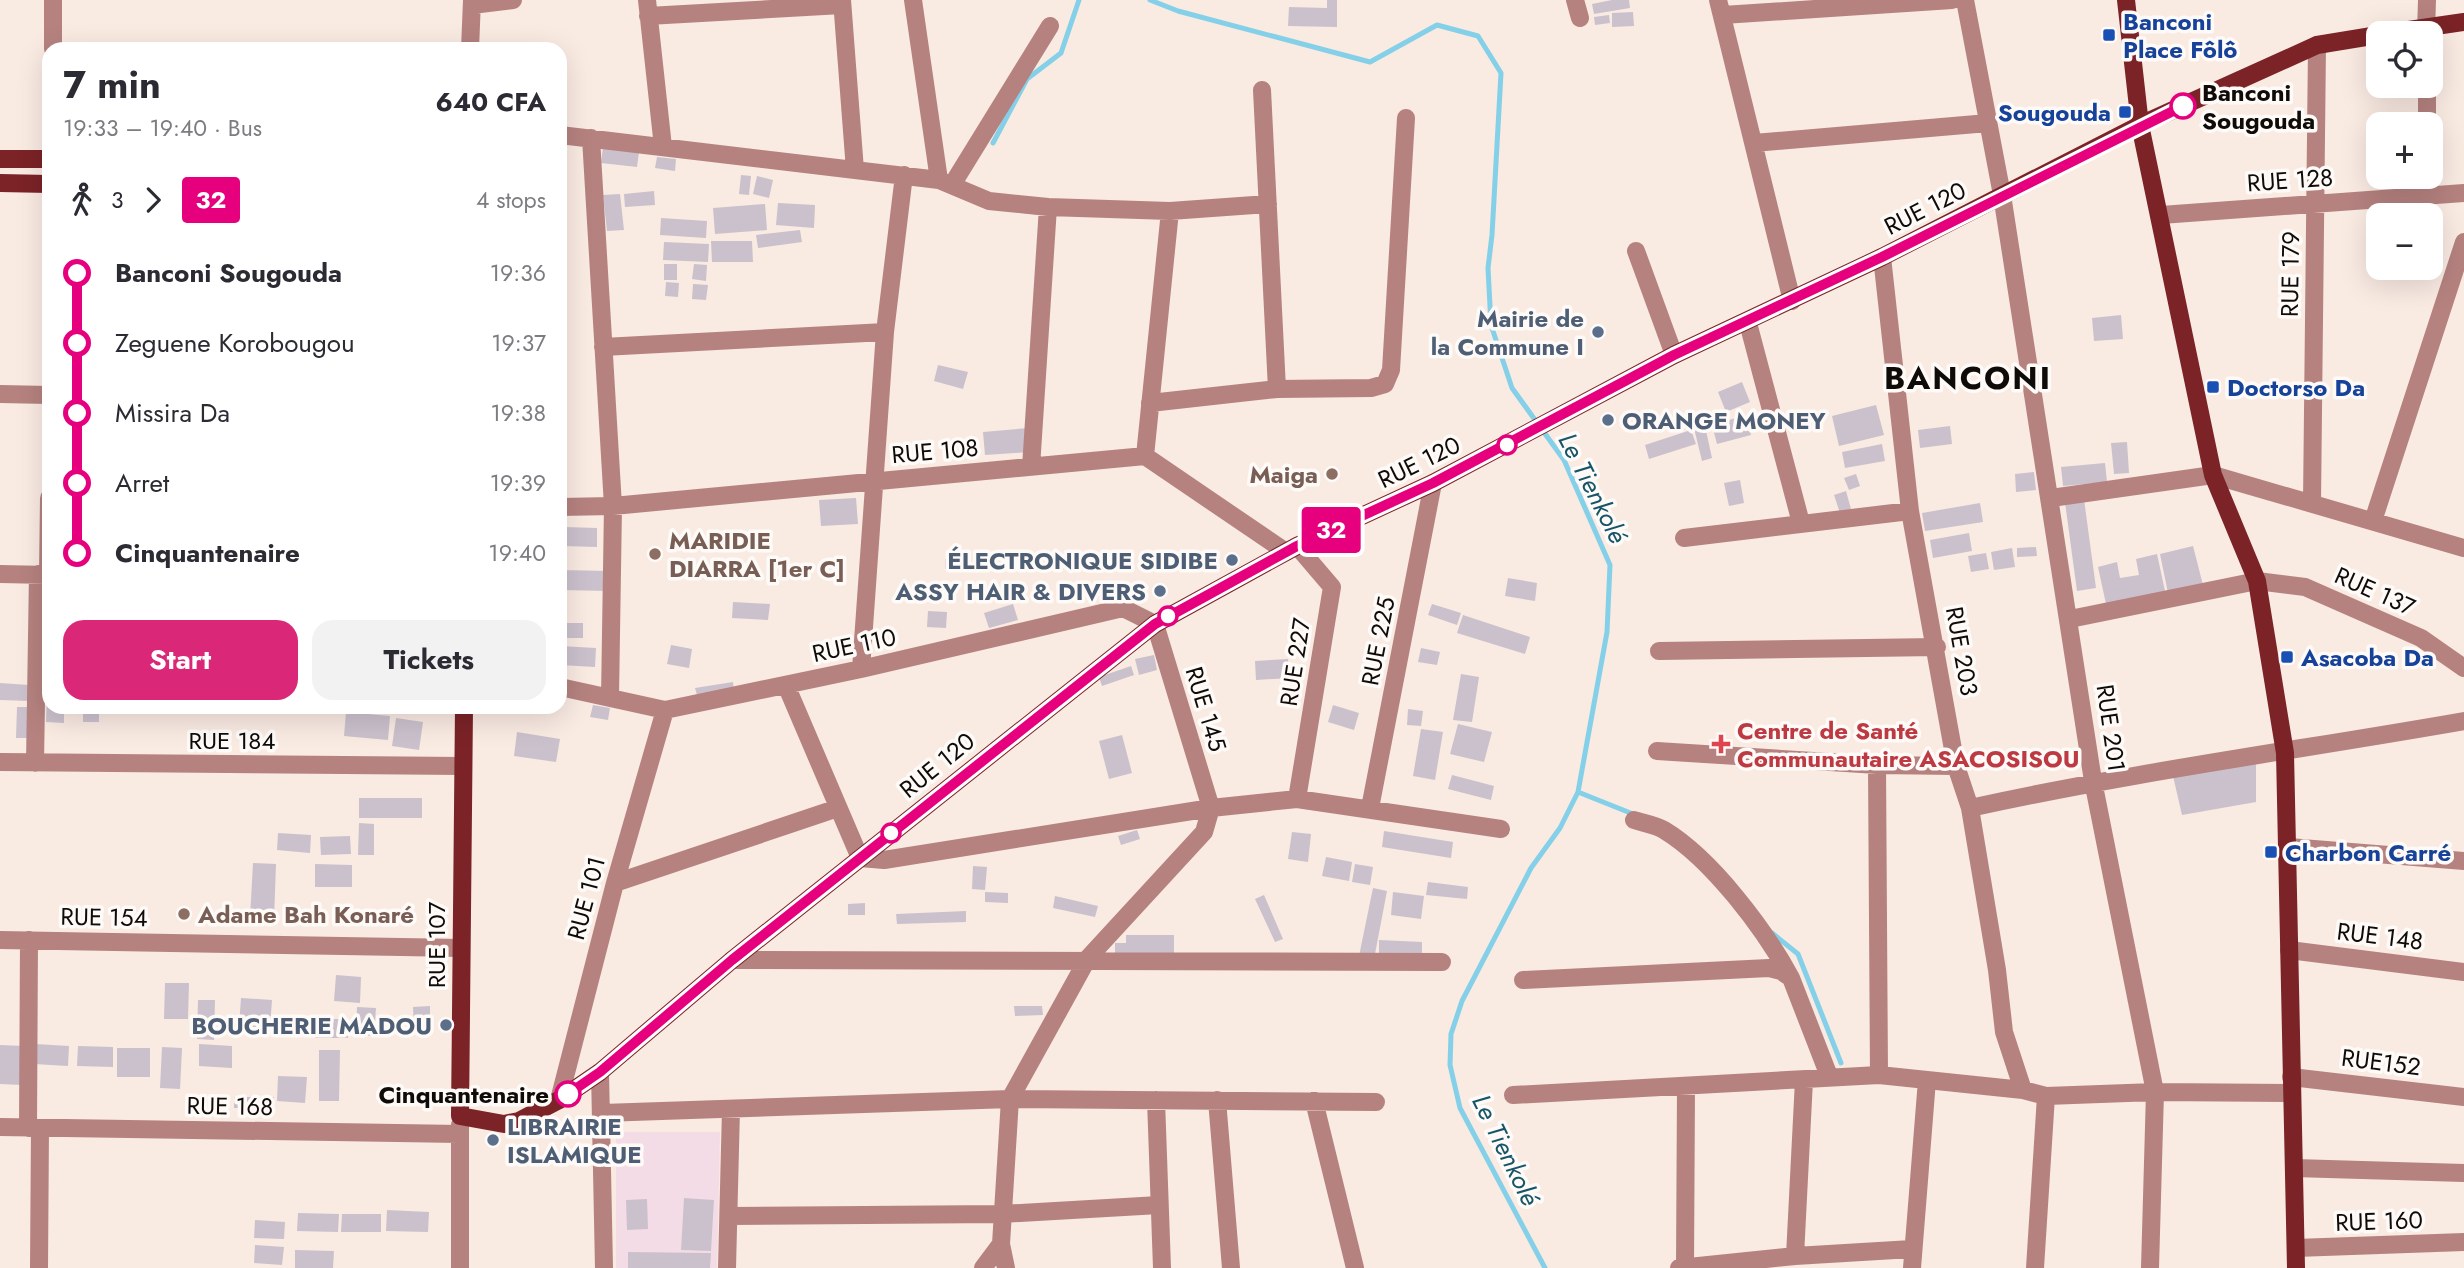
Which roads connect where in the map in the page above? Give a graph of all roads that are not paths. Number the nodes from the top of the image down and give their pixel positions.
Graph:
1 (53, 0) edge
2 (513, 0) edge
3 (913, 0) edge
4 (1952, 0) edge
5 (1965, 0) edge
6 (2126, 0) edge
7 (2427, 0) edge
8 (472, 3) edge
9 (842, 3) edge
10 (1721, 7) edge
11 (648, 8) edge
12 (2426, 21) edge
13 (2464, 22) edge
14 (1050, 26) dead end
15 (2443, 26) edge
16 (2366, 37) edge
17 (53, 42) edge
18 (470, 42) edge
19 (2317, 46) junction
20 (1262, 90) dead end
21 (1406, 118) dead end
22 (1989, 123) junction
23 (2140, 125) junction
24 (567, 136) edge
25 (591, 138) junction
26 (1754, 143) junction
27 (663, 147) junction
28 (0, 159) edge
29 (42, 159) edge
30 (855, 170) junction
31 (904, 176) junction
32 (946, 182) junction
33 (0, 183) edge
34 (42, 184) edge
35 (2443, 188) edge
36 (2403, 189) edge
37 (2464, 192) edge
38 (2003, 195) junction
39 (2315, 203) junction
40 (1268, 204) junction
41 (1048, 207) junction
42 (1170, 211) junction
43 (2161, 215) junction
44 (2464, 242) edge
45 (1636, 251) dead end
46 (1882, 257) junction
47 (1792, 301) junction
48 (1748, 323) junction
49 (885, 332) junction
50 (603, 347) junction
51 (1674, 355) junction
52 (1277, 389) junction
53 (0, 394) edge
54 (42, 395) edge
55 (1150, 403) junction
56 (1145, 457) junction
57 (1031, 467) junction
58 (2213, 475) junction
59 (876, 482) junction
60 (1433, 483) junction
61 (2051, 498) junction
62 (2312, 503) junction
63 (613, 506) junction
64 (567, 507) edge
65 (1910, 511) junction
66 (2373, 521) junction
67 (1801, 523) junction
68 (1684, 538) dead end
69 (2464, 548) edge
70 (1292, 549) junction
71 (0, 574) edge
72 (42, 574) edge
73 (2257, 581) junction
74 (2070, 619) junction
75 (1155, 624) junction
76 (42, 630) edge
77 (1937, 647) junction
78 (1658, 651) dead end
79 (2464, 668) edge
80 (861, 669) junction
81 (786, 685) junction
82 (567, 689) edge
83 (610, 698) junction
84 (665, 710) junction
85 (464, 714) edge
86 (2464, 721) edge
87 (1657, 751) dead end
88 (2285, 753) junction
89 (0, 762) edge
90 (35, 762) junction
91 (1877, 765) junction
92 (463, 766) junction
93 (1956, 766) junction
94 (2093, 781) junction
95 (1297, 799) junction
96 (838, 807) junction
97 (1211, 808) junction
98 (1370, 808) junction
99 (1970, 808) junction
100 (1633, 820) dead end
101 (1501, 829) dead end
102 (2288, 847) junction
103 (860, 858) junction
104 (2464, 861) edge
105 (615, 883) junction
106 (0, 940) edge
107 (29, 940) junction
108 (460, 948) junction
109 (2289, 950) junction
110 (1088, 958) junction
111 (732, 960) junction
112 (1442, 962) dead end
113 (2464, 972) edge
114 (1791, 978) junction
115 (1523, 980) dead end
116 (600, 1072) junction
117 (1879, 1075) junction
118 (1829, 1076) junction
119 (1804, 1080) junction
120 (1927, 1080) junction
121 (2292, 1085) junction
122 (1686, 1087) junction
123 (2023, 1090) junction
124 (2154, 1092) junction
125 (1513, 1095) dead end
126 (2046, 1096) junction
127 (2464, 1097) edge
128 (1010, 1099) junction
129 (559, 1100) junction
130 (1156, 1100) junction
131 (1217, 1100) junction
132 (1314, 1101) junction
133 (1376, 1102) dead end
134 (731, 1109) junction
135 (603, 1113) junction
136 (460, 1125) junction
137 (0, 1127) edge
138 (34, 1128) junction
139 (2294, 1168) junction
140 (2464, 1174) edge
141 (1159, 1205) junction
142 (1002, 1214) junction
143 (729, 1216) junction
144 (2464, 1242) edge
145 (1000, 1244) junction
146 (2296, 1248) junction
147 (1912, 1249) junction
148 (1795, 1256) junction
149 (1685, 1267) edge
150 (39, 1268) edge
151 (460, 1268) edge
152 (604, 1268) edge
153 (727, 1268) edge
154 (983, 1268) edge
155 (1006, 1268) edge
156 (1162, 1268) edge
157 (1231, 1268) edge
158 (1355, 1268) edge
159 (1679, 1268) edge
160 (1912, 1268) edge
161 (2035, 1268) edge
162 (2150, 1268) edge
163 (2296, 1268) edge

1 - 17 street
2 - 8 street
3 - 32 street
4 - 10 street
5 - 22 street, RUE 201
6 - 23 main road
7 - 12 street
8 - 18 street
9 - 11 street
9 - 30 street
10 - 26 street
11 - 27 street
13 - 15 main road
14 - 32 street
16 - 19 main road, RUE 120
19 - 23 main road, RUE 120
19 - 39 street, RUE 179
20 - 40 street
21 - 52 street
22 - 26 street
22 - 38 street, RUE 201
23 - 38 main road, RUE 120
23 - 43 main road
24 - 25 street
25 - 27 street
25 - 50 street
26 - 47 street
27 - 30 street
28 - 29 main road
30 - 31 street
31 - 32 street
31 - 49 street
32 - 41 street
33 - 34 main road
35 - 37 street, RUE 128
36 - 39 street, RUE 128
38 - 46 main road, RUE 120
38 - 61 street, RUE 201
39 - 43 street, RUE 128
39 - 62 street, RUE 179
40 - 42 street
40 - 52 street
41 - 42 street
41 - 57 street
42 - 55 street
43 - 58 main road
44 - 66 street
45 - 51 street
46 - 47 main road, RUE 120
46 - 65 street, RUE 203
47 - 48 main road, RUE 120
48 - 51 main road, RUE 120
48 - 67 street
49 - 50 street
49 - 59 street
50 - 63 street
51 - 60 main road, RUE 120
52 - 55 street
53 - 54 street
55 - 56 street
56 - 57 street, RUE 108
56 - 70 street
57 - 59 street, RUE 108
58 - 61 street
58 - 62 street
58 - 73 main road
59 - 63 street, RUE 108
59 - 80 street
60 - 70 main road, RUE 120
60 - 98 street, RUE 225
61 - 74 street, RUE 201
62 - 66 street
63 - 64 street, RUE 108
63 - 83 street
65 - 67 street
65 - 77 street, RUE 203
66 - 69 street
67 - 68 street
70 - 75 main road, RUE 120
70 - 95 street, RUE 227
71 - 72 street
73 - 74 street, RUE 137
73 - 79 street, RUE 137
73 - 88 main road
74 - 94 street, RUE 201
75 - 80 street, RUE 110
75 - 97 street, RUE 145
75 - 103 main road, RUE 120
76 - 90 street
77 - 78 street
77 - 93 street, RUE 203
80 - 81 street, RUE 110
81 - 84 street, RUE 110
81 - 96 street
82 - 83 street, RUE 110
83 - 84 street, RUE 110
84 - 105 street, RUE 101
85 - 92 main road, RUE 107
86 - 88 street
87 - 91 street
88 - 94 street
88 - 102 main road
89 - 90 street, RUE 184
90 - 92 street, RUE 184
91 - 93 street
91 - 117 street
92 - 108 main road, RUE 107
93 - 99 street, RUE 203
94 - 99 street
94 - 124 street, RUE 201
95 - 97 street
95 - 98 street
96 - 103 street
96 - 105 street
97 - 103 street
97 - 110 street
98 - 101 street
99 - 123 street, RUE 203
100 - 114 street
102 - 104 street
102 - 109 main road
103 - 111 main road, RUE 120
105 - 129 street, RUE 101
106 - 107 street, RUE 154
107 - 108 street, RUE 154
107 - 138 street
108 - 136 main road, RUE 107
109 - 113 street, RUE 148
109 - 121 main road
110 - 111 street
110 - 112 street
110 - 128 street
111 - 116 main road, RUE 120
114 - 115 street
114 - 118 street
116 - 129 main road, RUE 120
116 - 135 street
117 - 118 street, RUE152
117 - 120 street, RUE152
118 - 119 street, RUE152
119 - 122 street, RUE152
119 - 148 street
120 - 123 street, RUE152
120 - 147 street
121 - 124 street, RUE152
121 - 127 street, RUE152
121 - 139 main road
122 - 125 street, RUE152
122 - 149 street
123 - 126 street, RUE152
124 - 126 street, RUE152
124 - 162 street, RUE 201
126 - 161 street
128 - 130 street
128 - 134 street
128 - 142 street
129 - 136 main road, RUE 120
130 - 131 street
130 - 141 street
131 - 132 street
131 - 157 street
132 - 133 street
132 - 158 street
134 - 135 street
134 - 143 street
135 - 152 street
136 - 138 street, RUE 168
136 - 151 street, RUE 107
137 - 138 street, RUE 168
138 - 150 street
139 - 140 street
139 - 146 main road
141 - 142 street
141 - 156 street
142 - 143 street
142 - 145 street
143 - 153 street
144 - 146 street, RUE 160
145 - 154 street
145 - 155 street
146 - 163 main road
147 - 148 street
147 - 160 street
148 - 149 street
149 - 159 street

